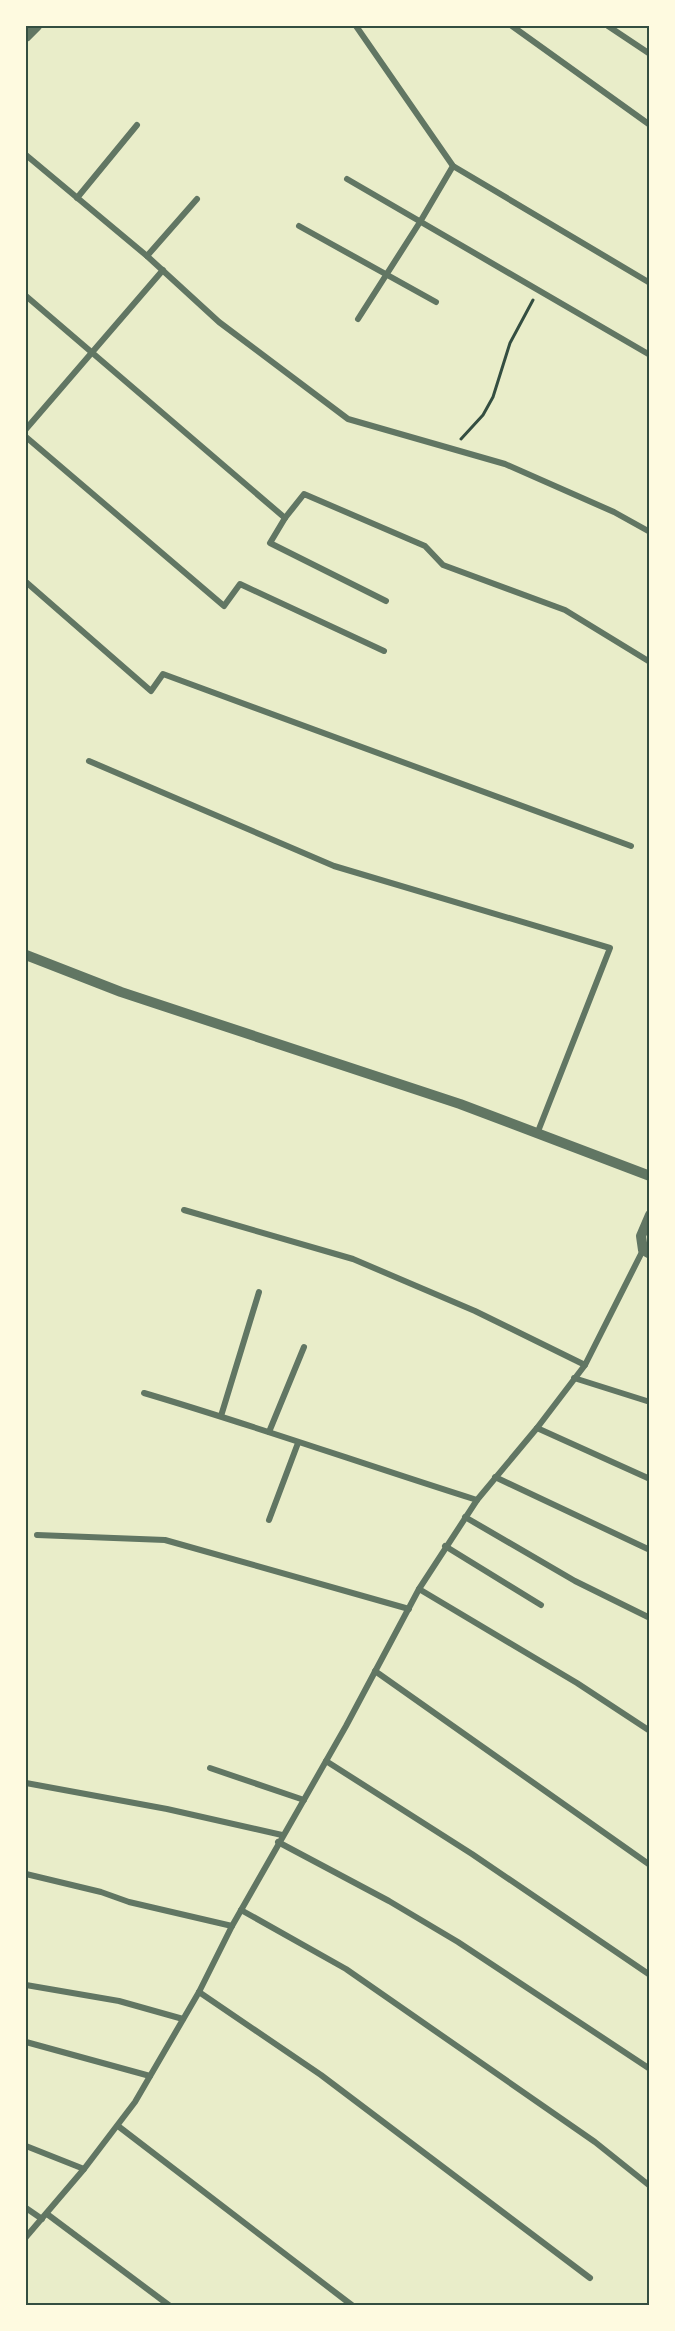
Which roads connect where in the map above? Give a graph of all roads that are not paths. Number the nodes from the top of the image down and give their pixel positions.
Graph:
1 (37, 26) edge
2 (356, 26) edge
3 (513, 26) edge
4 (608, 26) edge
5 (26, 37) edge
6 (650, 54) edge
7 (137, 125) dead end
8 (650, 125) edge
9 (26, 155) edge
10 (453, 166) junction
11 (347, 179) dead end
12 (77, 198) junction
13 (197, 199) dead end
14 (420, 222) junction
15 (298, 226) dead end
16 (147, 255) junction
17 (163, 270) junction
18 (385, 274) junction
19 (650, 284) edge
20 (26, 296) edge
21 (436, 302) dead end
22 (358, 319) dead end
23 (91, 353) junction
24 (650, 355) edge
25 (26, 429) edge
26 (26, 437) edge
27 (285, 518) junction
28 (650, 532) edge
29 (26, 582) edge
30 (386, 601) dead end
31 (384, 651) dead end
32 (650, 662) edge
33 (89, 762) dead end
34 (631, 846) dead end
35 (26, 954) edge
36 (537, 1134) junction
37 (650, 1176) edge
38 (184, 1210) dead end
39 (650, 1215) edge
40 (646, 1252) edge
41 (258, 1292) dead end
42 (304, 1347) dead end
43 (585, 1365) junction
44 (574, 1378) junction
45 (144, 1393) dead end
46 (650, 1402) edge
47 (221, 1416) junction
48 (537, 1428) junction
49 (269, 1432) junction
50 (298, 1443) junction
51 (495, 1477) junction
52 (650, 1479) edge
53 (477, 1500) junction
54 (465, 1516) junction
55 (269, 1520) dead end
56 (37, 1535) dead end
57 (445, 1546) junction
58 (650, 1550) edge
59 (419, 1589) junction
60 (541, 1605) dead end
61 (409, 1609) junction
62 (650, 1618) edge
63 (375, 1671) junction
64 (650, 1731) edge
65 (326, 1761) junction
66 (210, 1768) dead end
67 (26, 1783) edge
68 (304, 1800) junction
69 (282, 1835) junction
70 (278, 1842) junction
71 (650, 1865) edge
72 (26, 1874) edge
73 (241, 1910) junction
74 (232, 1926) junction
75 (650, 1975) edge
76 (26, 1985) edge
77 (199, 1992) junction
78 (183, 2019) junction
79 (26, 2042) edge
80 (650, 2069) edge
81 (150, 2076) junction
82 (118, 2126) junction
83 (26, 2146) edge
84 (84, 2169) junction
85 (650, 2186) edge
86 (26, 2208) edge
87 (47, 2214) junction
88 (42, 2219) junction
89 (26, 2237) edge
90 (590, 2278) dead end
91 (170, 2306) edge
92 (353, 2306) edge

1 - 5 street
2 - 10 street
3 - 8 street
4 - 6 street
7 - 12 street
9 - 12 street
10 - 14 street
10 - 19 street
11 - 14 street
12 - 16 street
13 - 16 street
14 - 18 street
14 - 24 street
15 - 18 street
16 - 17 street
17 - 23 street
17 - 28 street
18 - 21 street
18 - 22 street
20 - 23 street
23 - 25 street
23 - 27 street
26 - 31 street
27 - 30 street
27 - 32 street
29 - 34 street
33 - 36 street
35 - 36 street
36 - 37 street
38 - 43 street
39 - 40 street
40 - 43 street
41 - 47 street
42 - 49 street
43 - 44 street
44 - 46 street
44 - 48 street
45 - 47 street
47 - 49 street
48 - 51 street
48 - 52 street
49 - 50 street
50 - 53 street
50 - 55 street
51 - 53 street
51 - 58 street
53 - 54 street
54 - 57 street
54 - 62 street
56 - 61 street
57 - 59 street
57 - 60 street
59 - 61 street
59 - 64 street
61 - 63 street
63 - 65 street
63 - 71 street
65 - 68 street
65 - 75 street
66 - 68 street
67 - 69 street
68 - 69 street
69 - 70 street
70 - 73 street
70 - 80 street
72 - 74 street
73 - 74 street
73 - 85 street
74 - 77 street
76 - 78 street
77 - 78 street
77 - 90 street
78 - 81 street
79 - 81 street
81 - 82 street
82 - 84 street
82 - 92 street
83 - 84 street
84 - 87 street
86 - 88 street
87 - 88 street
87 - 91 street
88 - 89 street

